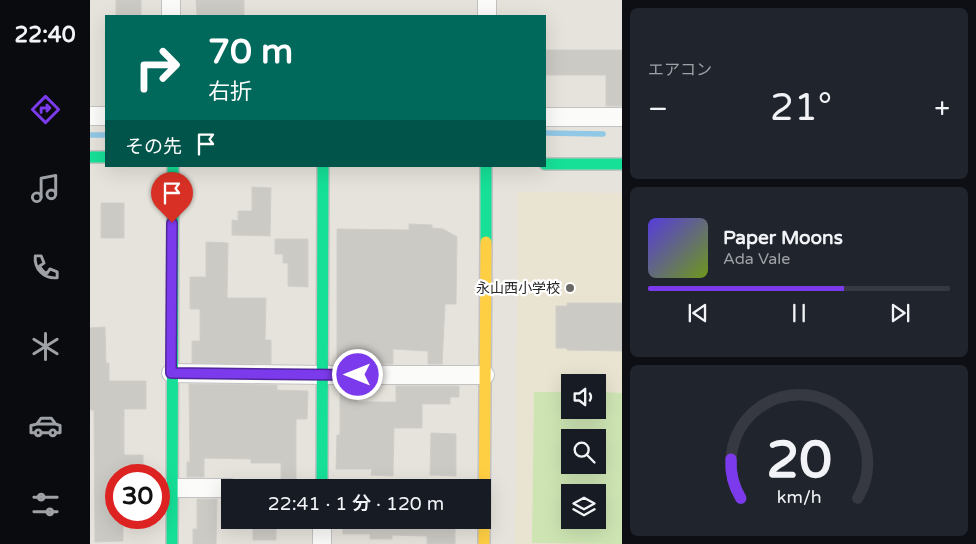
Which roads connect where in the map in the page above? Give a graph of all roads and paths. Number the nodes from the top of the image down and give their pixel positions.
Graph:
1 (171, 0) edge
2 (487, 0) edge
3 (171, 15) edge
4 (487, 15) edge
5 (90, 116) edge
6 (105, 116) edge
7 (546, 117) edge
8 (622, 117) edge
9 (90, 157) edge
10 (105, 157) edge
11 (546, 164) edge
12 (622, 164) edge
13 (173, 167) edge
14 (323, 167) edge
15 (486, 167) edge
16 (171, 373) junction
17 (322, 375) junction
18 (485, 375) junction
19 (323, 479) edge
20 (483, 479) edge
21 (171, 488) junction
22 (221, 488) edge
23 (322, 529) edge
24 (484, 529) edge
25 (172, 544) edge
26 (322, 544) edge
27 (484, 544) edge

1 - 3 street
2 - 4 street
5 - 6 street
7 - 8 street
9 - 10 street
11 - 12 street
13 - 16 street
14 - 17 street
15 - 18 street
16 - 17 street
16 - 21 street
17 - 18 street
17 - 19 street
18 - 20 street
21 - 22 street
21 - 25 street
23 - 26 street
24 - 27 street

